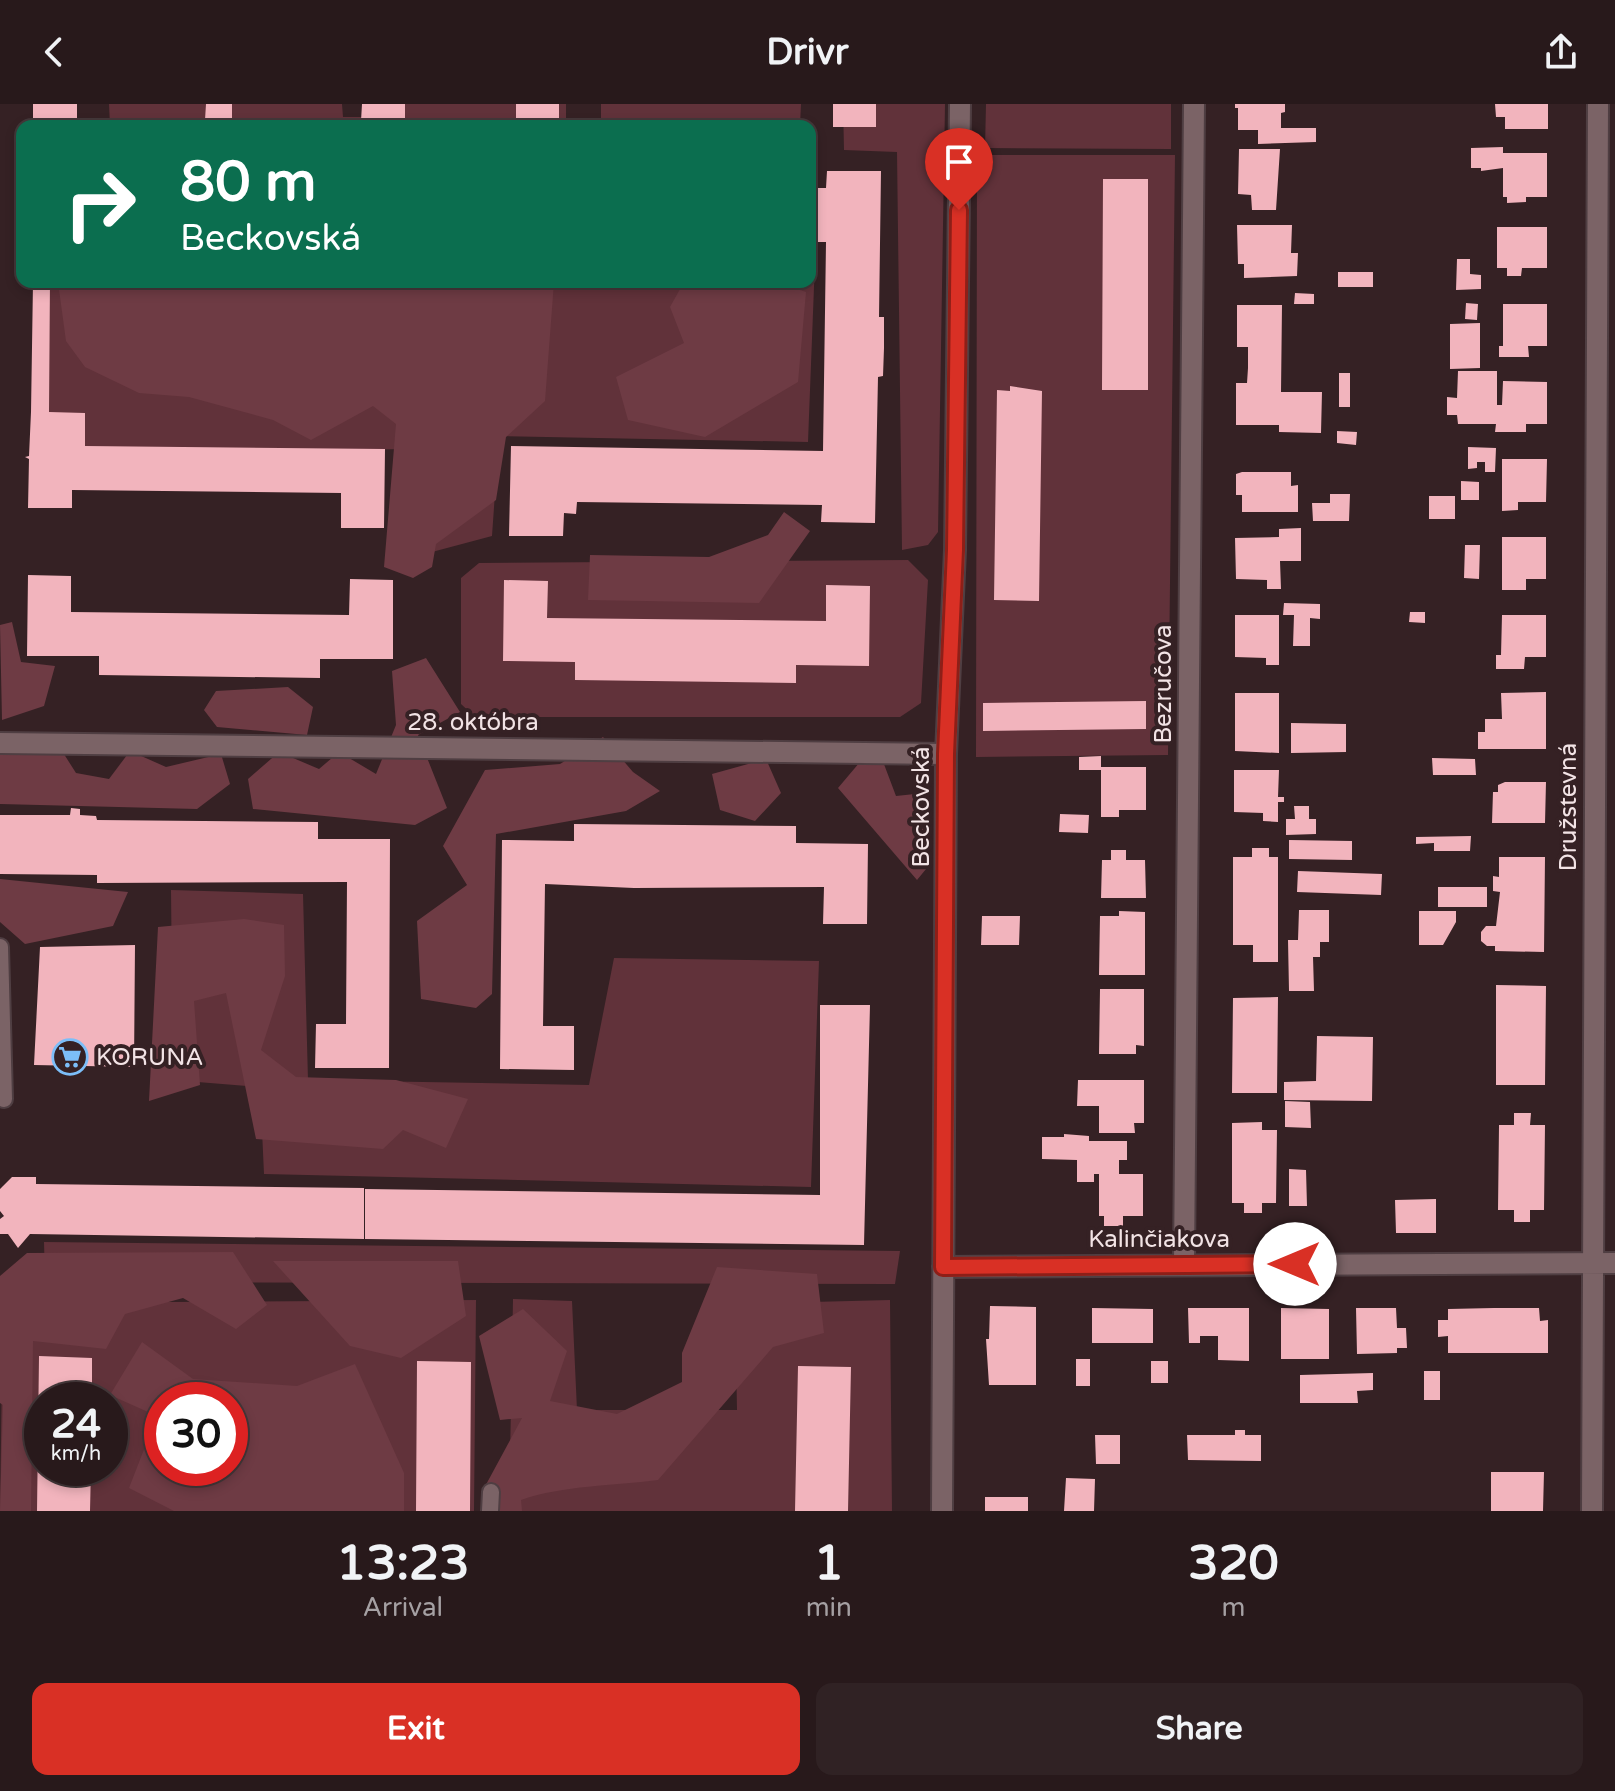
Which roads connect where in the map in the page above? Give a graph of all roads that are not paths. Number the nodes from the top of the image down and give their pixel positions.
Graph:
1 (960, 104) edge
2 (1194, 104) edge
3 (1598, 104) edge
4 (0, 743) edge
5 (946, 754) junction
6 (1615, 782) edge
7 (1594, 783) junction
8 (0, 947) edge
9 (4, 1099) dead end
10 (1594, 1262) junction
11 (1615, 1263) edge
12 (1184, 1264) junction
13 (943, 1267) junction
14 (491, 1492) dead end
15 (490, 1511) edge
16 (942, 1511) edge
17 (1592, 1511) edge

1 - 5 street, Beckovská
2 - 12 street, Bezručova
3 - 7 street, Družstevná
4 - 5 street, 28. októbra
5 - 13 street, Beckovská
6 - 7 street
7 - 10 street, Družstevná
8 - 9 lane
10 - 11 street, Kalinčiakova
10 - 12 street, Kalinčiakova
10 - 17 street, Družstevná
12 - 13 street, Kalinčiakova
13 - 16 street, Beckovská
14 - 15 lane

